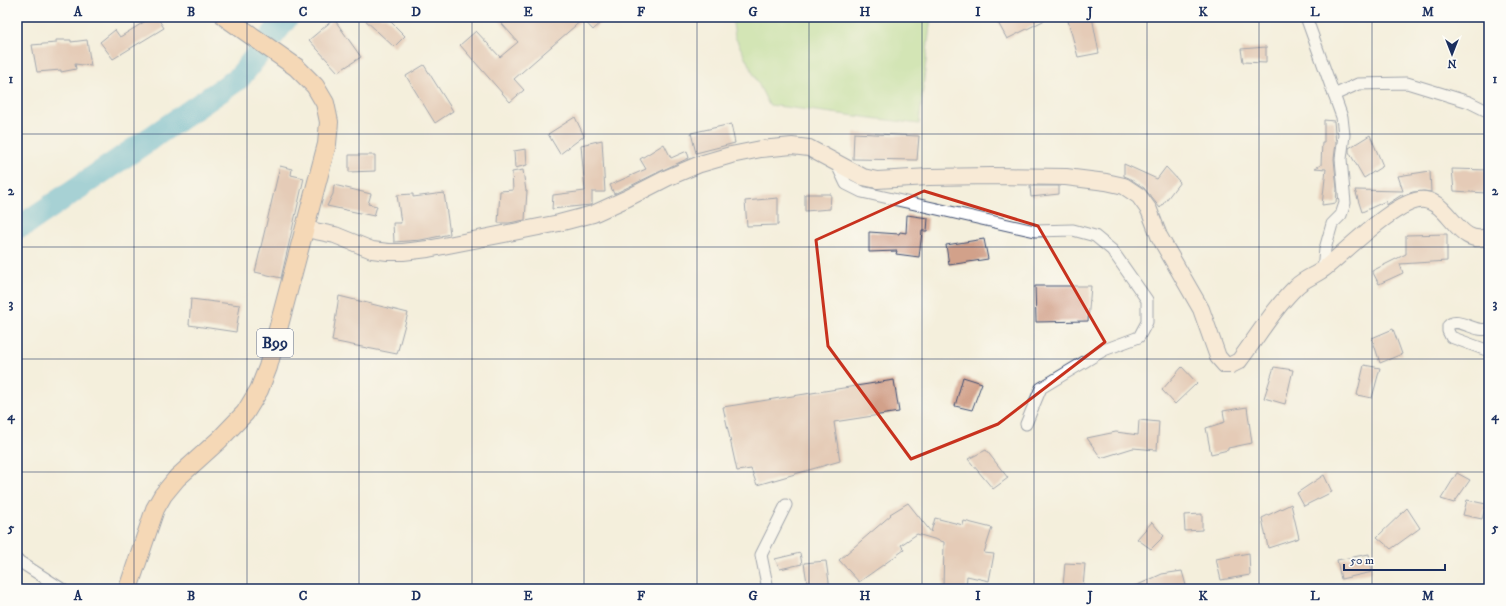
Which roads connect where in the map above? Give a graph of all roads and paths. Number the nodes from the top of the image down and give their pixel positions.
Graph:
1 (225, 17) edge
2 (1306, 17) edge
3 (1334, 95) junction
4 (1489, 112) edge
5 (836, 163) junction
6 (305, 229) junction
7 (1489, 236) edge
8 (1323, 270) junction
9 (1489, 329) edge
10 (1489, 350) edge
11 (1026, 424) dead end
12 (786, 505) dead end
13 (17, 560) edge
14 (62, 589) edge
15 (128, 589) edge
16 (768, 589) edge

1 - 6 main road, B99
2 - 3 street
3 - 4 street
3 - 8 street
5 - 6 main road
5 - 8 main road
5 - 11 street
6 - 15 main road, B99
7 - 8 main road
9 - 10 street
12 - 16 street
13 - 14 street

